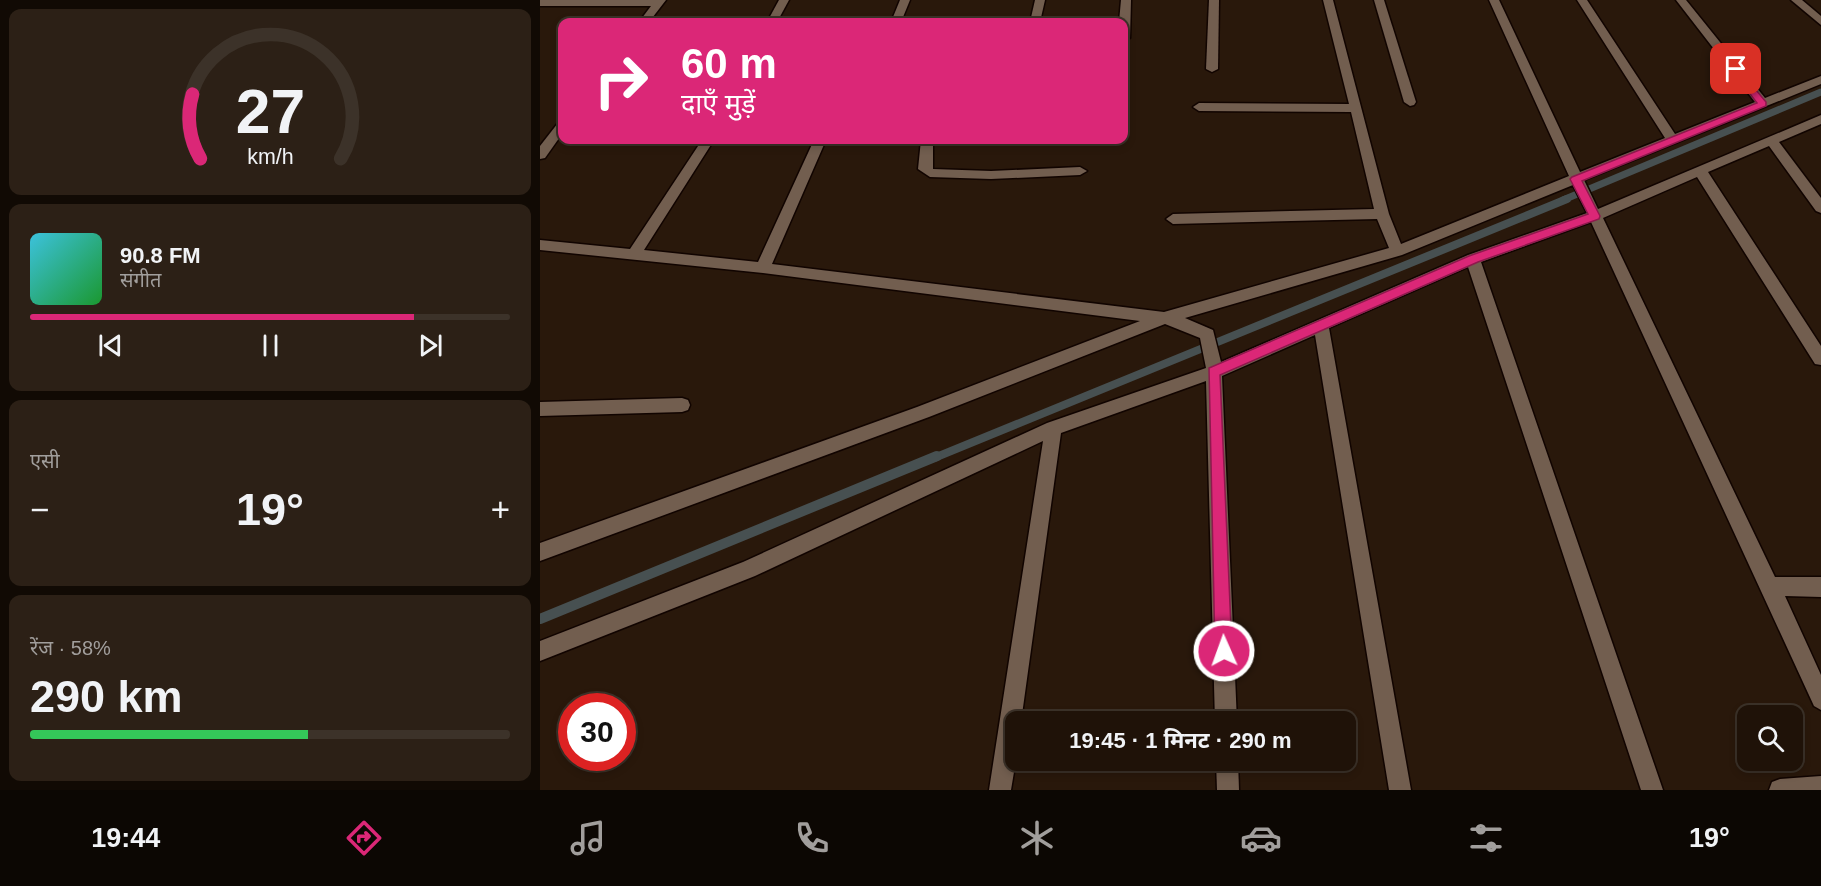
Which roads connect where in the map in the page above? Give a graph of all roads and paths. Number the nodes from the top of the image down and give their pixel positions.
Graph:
1 (784, 0) edge
2 (904, 0) edge
3 (1040, 0) edge
4 (1126, 0) edge
5 (1214, 0) edge
6 (1328, 0) edge
7 (1379, 0) edge
8 (1494, 0) edge
9 (1582, 0) edge
10 (1681, 0) edge
11 (1796, 0) edge
12 (660, 2) edge
13 (540, 3) edge
14 (647, 18) edge
15 (774, 18) edge
16 (897, 18) edge
17 (1036, 18) edge
18 (1125, 18) edge
19 (1821, 22) edge
20 (1212, 69) dead end
21 (1821, 80) edge
22 (1410, 102) dead end
23 (1763, 104) junction
24 (1199, 107) dead end
25 (1356, 108) junction
26 (1821, 119) edge
27 (558, 131) edge
28 (1672, 140) junction
29 (1772, 140) junction
30 (705, 144) edge
31 (818, 144) edge
32 (927, 144) edge
33 (540, 155) edge
34 (1080, 171) dead end
35 (1700, 171) junction
36 (1581, 189) junction
37 (1821, 208) edge
38 (1382, 214) junction
39 (1594, 216) junction
40 (1173, 219) dead end
41 (540, 245) edge
42 (1397, 251) junction
43 (633, 256) junction
44 (1473, 259) junction
45 (763, 268) junction
46 (1164, 318) junction
47 (1321, 324) junction
48 (1821, 359) edge
49 (1213, 362) junction
50 (682, 405) dead end
51 (540, 409) edge
52 (1053, 428) junction
53 (540, 552) edge
54 (1771, 586) junction
55 (1821, 587) edge
56 (540, 651) edge
57 (1821, 699) edge
58 (1226, 711) edge
59 (1227, 771) edge
60 (1821, 787) edge
61 (1000, 790) edge
62 (1228, 790) edge
63 (1400, 790) edge
64 (1652, 790) edge
65 (1780, 790) edge

1 - 15 street
2 - 16 street
3 - 17 street
4 - 18 street
5 - 20 street
6 - 25 street
7 - 22 street
8 - 36 street
9 - 28 street
10 - 23 street
11 - 19 street
12 - 13 street
12 - 14 street
21 - 23 street
23 - 28 street
24 - 25 street
25 - 38 street
26 - 29 street
27 - 33 street
28 - 36 street
29 - 35 street
29 - 37 street
30 - 43 street
31 - 45 street
32 - 34 street
35 - 39 street
35 - 48 street
36 - 39 street
36 - 42 street
38 - 40 street
38 - 42 street
39 - 44 street
39 - 54 street
41 - 43 street
42 - 46 street
43 - 45 street
44 - 47 street
44 - 64 street
45 - 46 street
46 - 49 street
46 - 53 street
47 - 49 street
47 - 63 street
49 - 52 street
49 - 58 street
50 - 51 street
52 - 56 street
52 - 61 street
54 - 55 street
54 - 57 street
59 - 62 street
60 - 65 street

